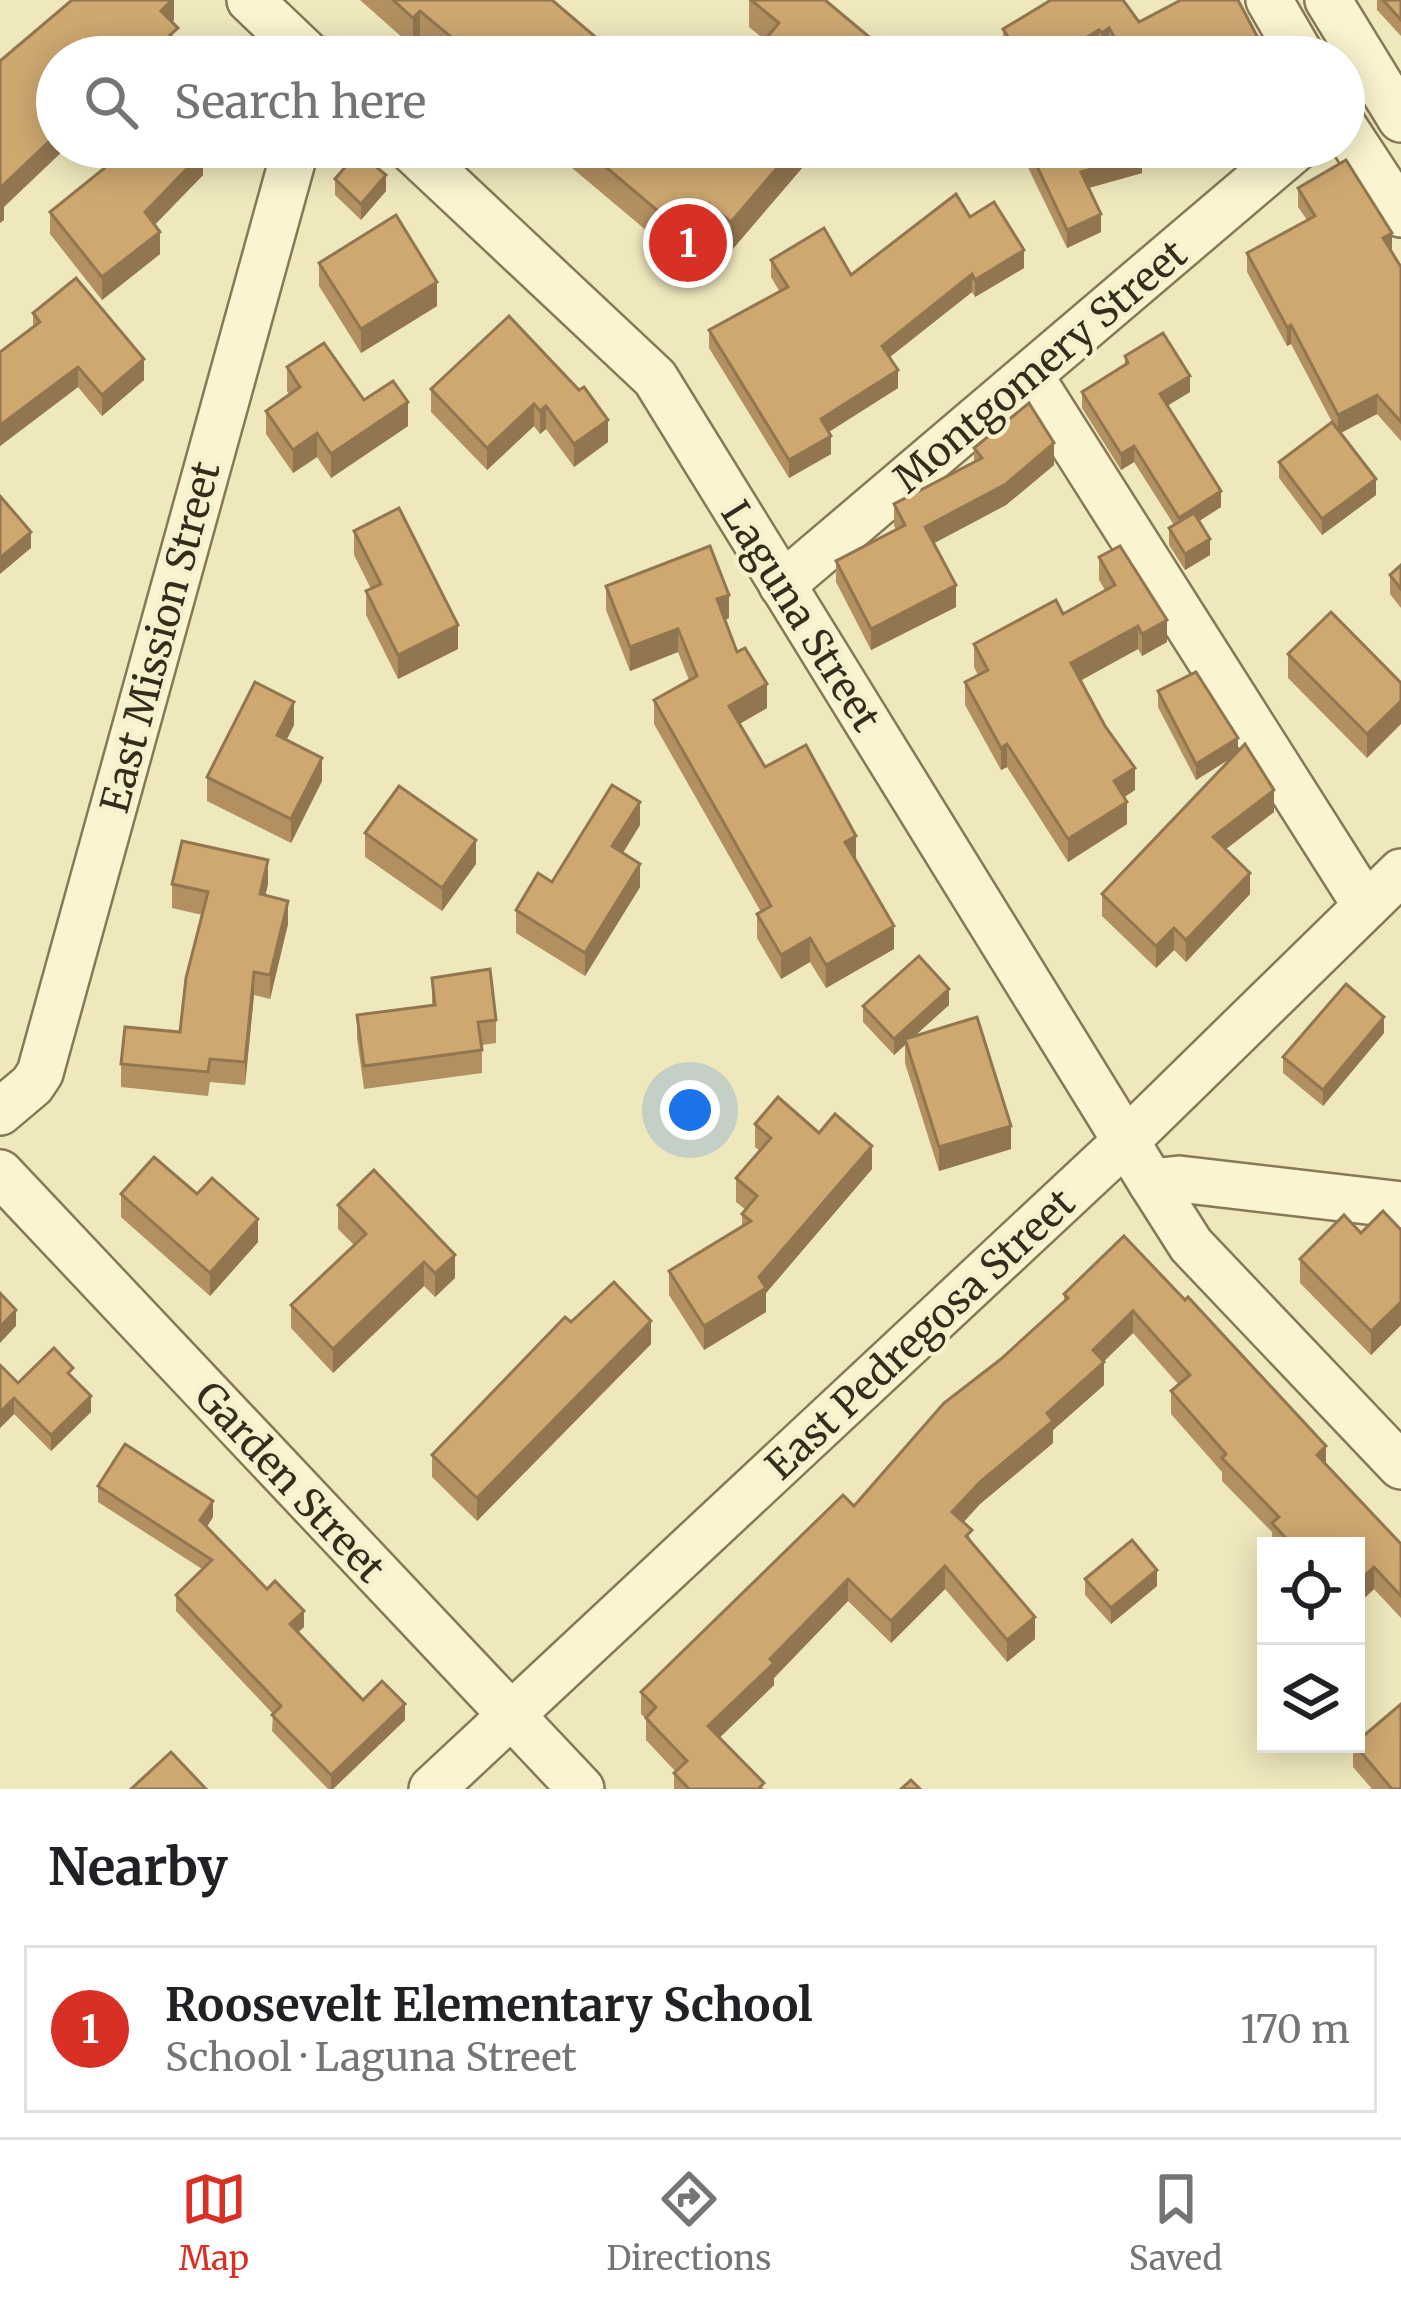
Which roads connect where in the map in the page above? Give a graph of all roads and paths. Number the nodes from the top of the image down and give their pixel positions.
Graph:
1 (1269, 0) edge
2 (1328, 0) edge
3 (252, 1) edge
4 (288, 36) edge
5 (1290, 36) edge
6 (1350, 36) edge
7 (1365, 60) edge
8 (1401, 119) edge
9 (1365, 160) edge
10 (290, 168) edge
11 (431, 168) edge
12 (1273, 168) edge
13 (1401, 214) edge
14 (1030, 376) junction
15 (782, 585) junction
16 (1401, 872) edge
17 (1366, 906) junction
18 (0, 1112) edge
19 (1126, 1142) junction
20 (0, 1173) edge
21 (1151, 1182) junction
22 (1401, 1204) edge
23 (1401, 1466) edge
24 (510, 1715) junction
25 (432, 1789) edge
26 (581, 1789) edge

1 - 5 street
2 - 6 street
3 - 4 street
7 - 8 street
9 - 13 street
10 - 18 street, East Mission Street
11 - 15 street, Laguna Street
12 - 14 street, Montgomery Street
14 - 15 street, Montgomery Street
14 - 17 street
15 - 19 street, Laguna Street
16 - 17 street, East Pedregosa Street
17 - 19 street, East Pedregosa Street
19 - 21 street, Laguna Street
19 - 24 street, East Pedregosa Street
20 - 24 street, Garden Street
21 - 22 street
21 - 23 street
24 - 25 street, East Pedregosa Street
24 - 26 street, Garden Street

